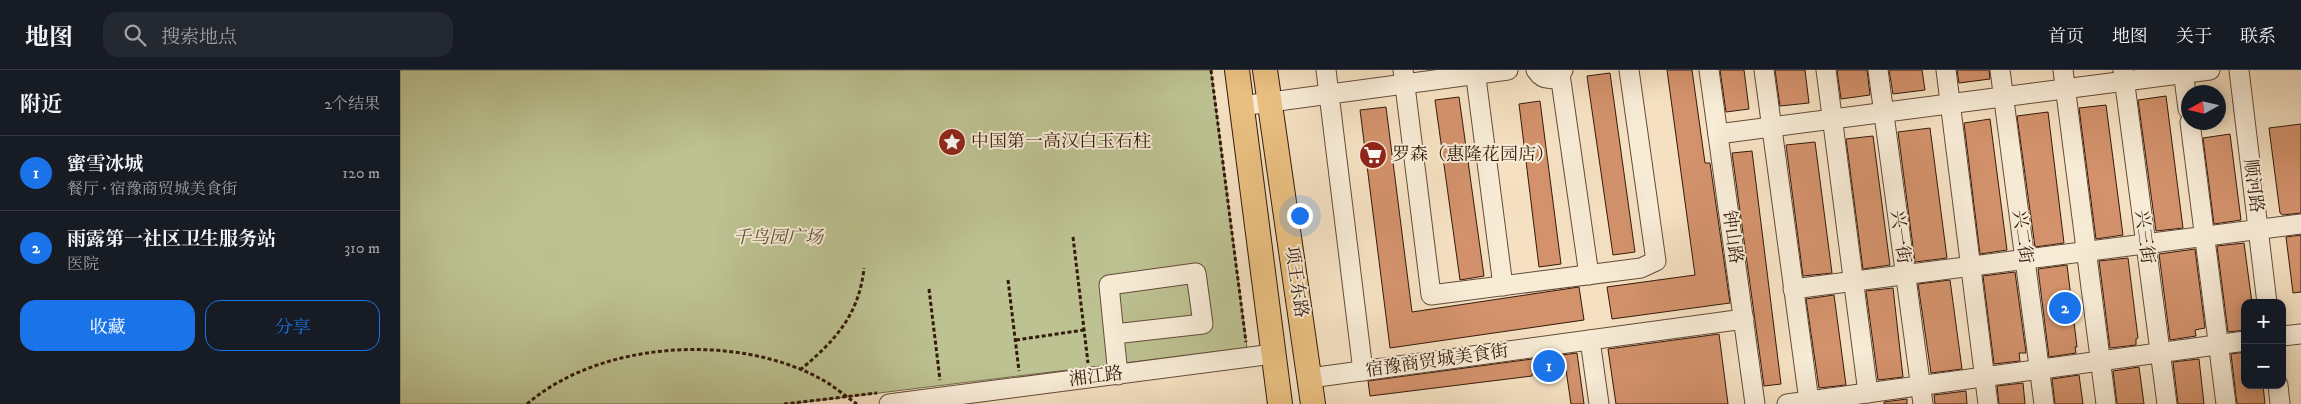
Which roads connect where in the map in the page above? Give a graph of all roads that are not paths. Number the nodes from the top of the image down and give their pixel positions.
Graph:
1 (1237, 70) edge
2 (1265, 70) edge
3 (1326, 70) edge
4 (1508, 70) edge
5 (1536, 70) edge
6 (1629, 70) edge
7 (1709, 70) edge
8 (1764, 70) edge
9 (1826, 70) edge
10 (1878, 70) edge
11 (1946, 70) edge
12 (2000, 70) edge
13 (2063, 70) edge
14 (2210, 70) edge
15 (2239, 70) edge
16 (1475, 72) edge
17 (1562, 72) edge
18 (2184, 72) edge
19 (2124, 76) edge
20 (1404, 77) edge
21 (2185, 85) edge
22 (2065, 89) junction
23 (1328, 94) junction
24 (2004, 97) junction
25 (1269, 102) junction
26 (1950, 104) junction
27 (1241, 106) junction
28 (1884, 112) junction
29 (1832, 119) junction
30 (1772, 127) junction
31 (2191, 130) edge
32 (1718, 134) junction
33 (2301, 224) edge
34 (2258, 229) junction
35 (2205, 236) junction
36 (2145, 244) junction
37 (2086, 251) junction
38 (2025, 259) junction
39 (1971, 266) junction
40 (1588, 275) junction
41 (1906, 275) junction
42 (1853, 281) junction
43 (1503, 286) junction
44 (1794, 289) junction
45 (2267, 299) edge
46 (1744, 318) junction
47 (1114, 334) junction
48 (2301, 334) edge
49 (2286, 336) edge
50 (1590, 340) junction
51 (2241, 342) edge
52 (2219, 345) junction
53 (2160, 353) junction
54 (1273, 354) junction
55 (2100, 361) junction
56 (2040, 370) junction
57 (1363, 371) junction
58 (1118, 375) junction
59 (1985, 377) junction
60 (1310, 378) junction
61 (2278, 389) edge
62 (1868, 393) junction
63 (1922, 395) edge
64 (1809, 401) junction
65 (889, 404) edge
66 (1280, 404) edge
67 (1313, 404) edge
68 (1598, 404) edge
69 (1756, 404) edge
70 (1787, 404) edge
71 (1988, 404) edge
72 (2044, 404) edge
73 (2106, 404) edge
74 (2167, 404) edge
75 (2226, 404) edge
76 (2280, 404) edge

1 - 27 main road, 项王东路
2 - 25 main road, 项王东路
3 - 23 street
4 - 16 street
5 - 17 street
6 - 40 street
7 - 32 street, 钟山路
8 - 30 street
9 - 29 street
10 - 28 street, 兴一街
11 - 26 street
12 - 24 street, 兴二街
13 - 22 street
14 - 18 street
15 - 34 street, 顺河路
16 - 20 street
16 - 43 street
17 - 40 street
18 - 19 street
18 - 21 street
19 - 22 street
19 - 36 street, 兴三街
20 - 23 street
20 - 43 street
22 - 24 street
22 - 37 street
23 - 25 street
23 - 57 street
24 - 26 street
24 - 38 street, 兴二街
25 - 27 street
25 - 60 main road, 项王东路
26 - 28 street
26 - 39 street
27 - 54 main road, 项王东路
28 - 29 street
28 - 41 street, 兴一街
29 - 30 street
29 - 42 street
30 - 32 street
30 - 44 street
31 - 35 street
32 - 46 street, 钟山路
33 - 34 street
34 - 35 street
34 - 45 street, 顺河路
35 - 36 street
35 - 52 street
36 - 37 street
36 - 53 street, 兴三街
37 - 38 street
37 - 55 street
38 - 39 street
38 - 56 street, 兴二街
39 - 41 street
39 - 59 street
40 - 43 street
41 - 42 street
41 - 63 street, 兴一街
42 - 44 street
42 - 62 street
44 - 64 street
46 - 50 street, 宿豫商贸城美食街
46 - 69 street, 钟山路
47 - 47 street
47 - 58 street
48 - 49 street
50 - 57 street, 宿豫商贸城美食街
50 - 68 street
51 - 52 street
52 - 53 street
52 - 75 street
53 - 55 street
53 - 74 street, 兴三街
54 - 58 street, 湘江路
54 - 66 main road, 项王东路
55 - 56 street
55 - 73 street
56 - 59 street
56 - 72 street, 兴二街
57 - 60 street, 宿豫商贸城美食街
58 - 65 street, 湘江路
59 - 63 street
59 - 71 street
60 - 67 main road, 项王东路
61 - 76 street
62 - 63 street
62 - 64 street
64 - 70 street

